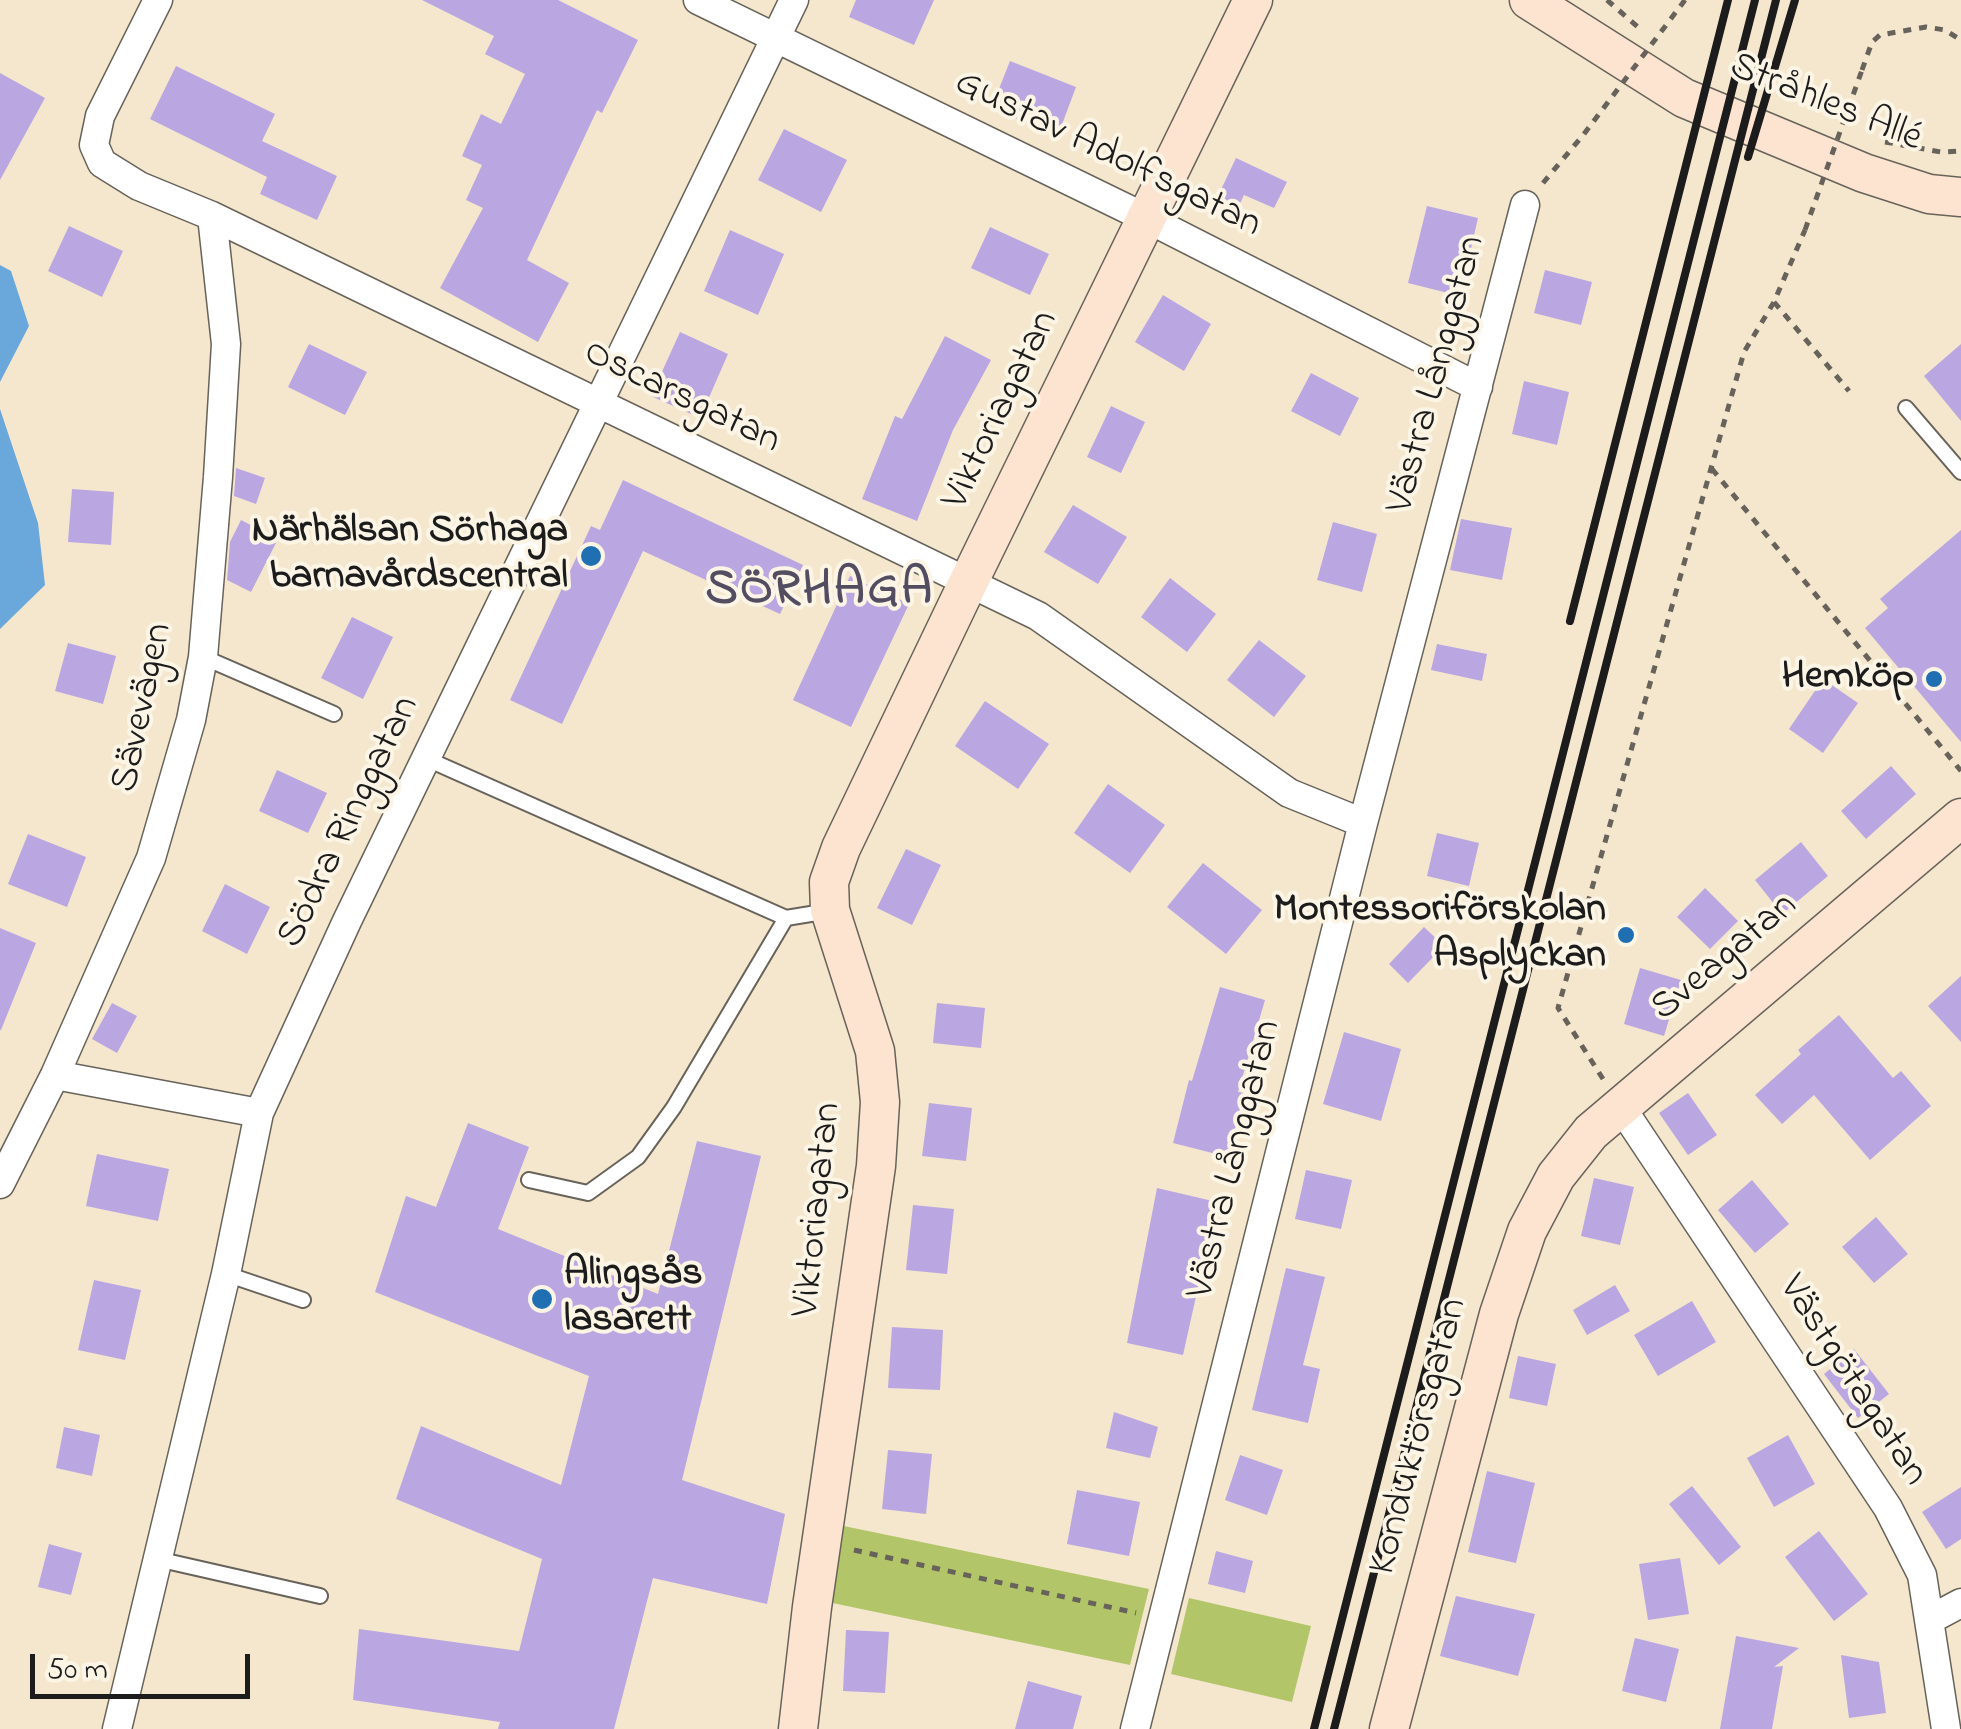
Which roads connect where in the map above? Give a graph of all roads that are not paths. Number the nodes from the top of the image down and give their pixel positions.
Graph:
1 (158, 0) edge
2 (698, 0) edge
3 (794, 0) edge
4 (1254, 0) edge
5 (1279, 0) edge
6 (1528, 0) edge
7 (1556, 0) edge
8 (776, 38) junction
9 (1219, 74) junction
10 (1661, 85) junction
11 (1961, 197) edge
12 (1525, 204) road end
13 (212, 216) junction
14 (1148, 219) junction
15 (1478, 387) junction
16 (599, 404) junction
17 (1906, 408) dead end
18 (1961, 472) edge
19 (968, 583) junction
20 (203, 657) junction
21 (334, 714) dead end
22 (427, 759) junction
23 (1363, 823) junction
24 (1956, 832) edge
25 (830, 910) junction
26 (786, 918) junction
27 (55, 1074) junction
28 (1620, 1106) junction
29 (259, 1113) junction
30 (1556, 1176) joint
31 (529, 1180) dead end
32 (0, 1184) edge
33 (226, 1274) junction
34 (303, 1300) dead end
35 (158, 1559) junction
36 (320, 1596) dead end
37 (1961, 1603) edge
38 (1931, 1620) junction
39 (117, 1729) edge
40 (798, 1729) edge
41 (1135, 1729) edge
42 (1389, 1729) edge
43 (1946, 1729) edge

1 - 13 street, Oscarsgatan
2 - 8 street, Gustav Adolfsgatan
3 - 8 street, Södra Ringgatan
4 - 9 street, Viktoriagatan
5 - 9 street, Viktoriagatan
6 - 10 street, Stråhles Allé
7 - 10 street, Stråhles Allé
8 - 14 street, Gustav Adolfsgatan
8 - 16 street, Södra Ringgatan
9 - 14 street, Viktoriagatan
10 - 11 street, Stråhles Allé
12 - 15 street, Västra Långgatan
13 - 16 street, Oscarsgatan
13 - 20 street, Sävevägen
14 - 15 street, Gustav Adolfsgatan
14 - 19 street, Viktoriagatan
15 - 23 street, Västra Långgatan
16 - 19 street, Oscarsgatan
16 - 22 street, Södra Ringgatan
17 - 18 lane
19 - 23 street, Oscarsgatan
19 - 25 street, Viktoriagatan
20 - 21 lane
20 - 27 street, Sävevägen
22 - 26 lane
22 - 29 street, Södra Ringgatan
23 - 41 street, Västra Långgatan
24 - 28 street, Sveagatan
25 - 26 lane
25 - 40 street, Viktoriagatan
26 - 31 lane
27 - 29 street
27 - 32 street, Sävevägen
28 - 30 street, Sveagatan
28 - 38 street, Västgötagatan
29 - 33 street, Södra Ringgatan
30 - 42 street, Konduktörsgatan
33 - 34 lane
33 - 35 street, Södra Ringgatan
35 - 36 lane
35 - 39 street, Södra Ringgatan
37 - 38 street
38 - 43 street, Västgötagatan

